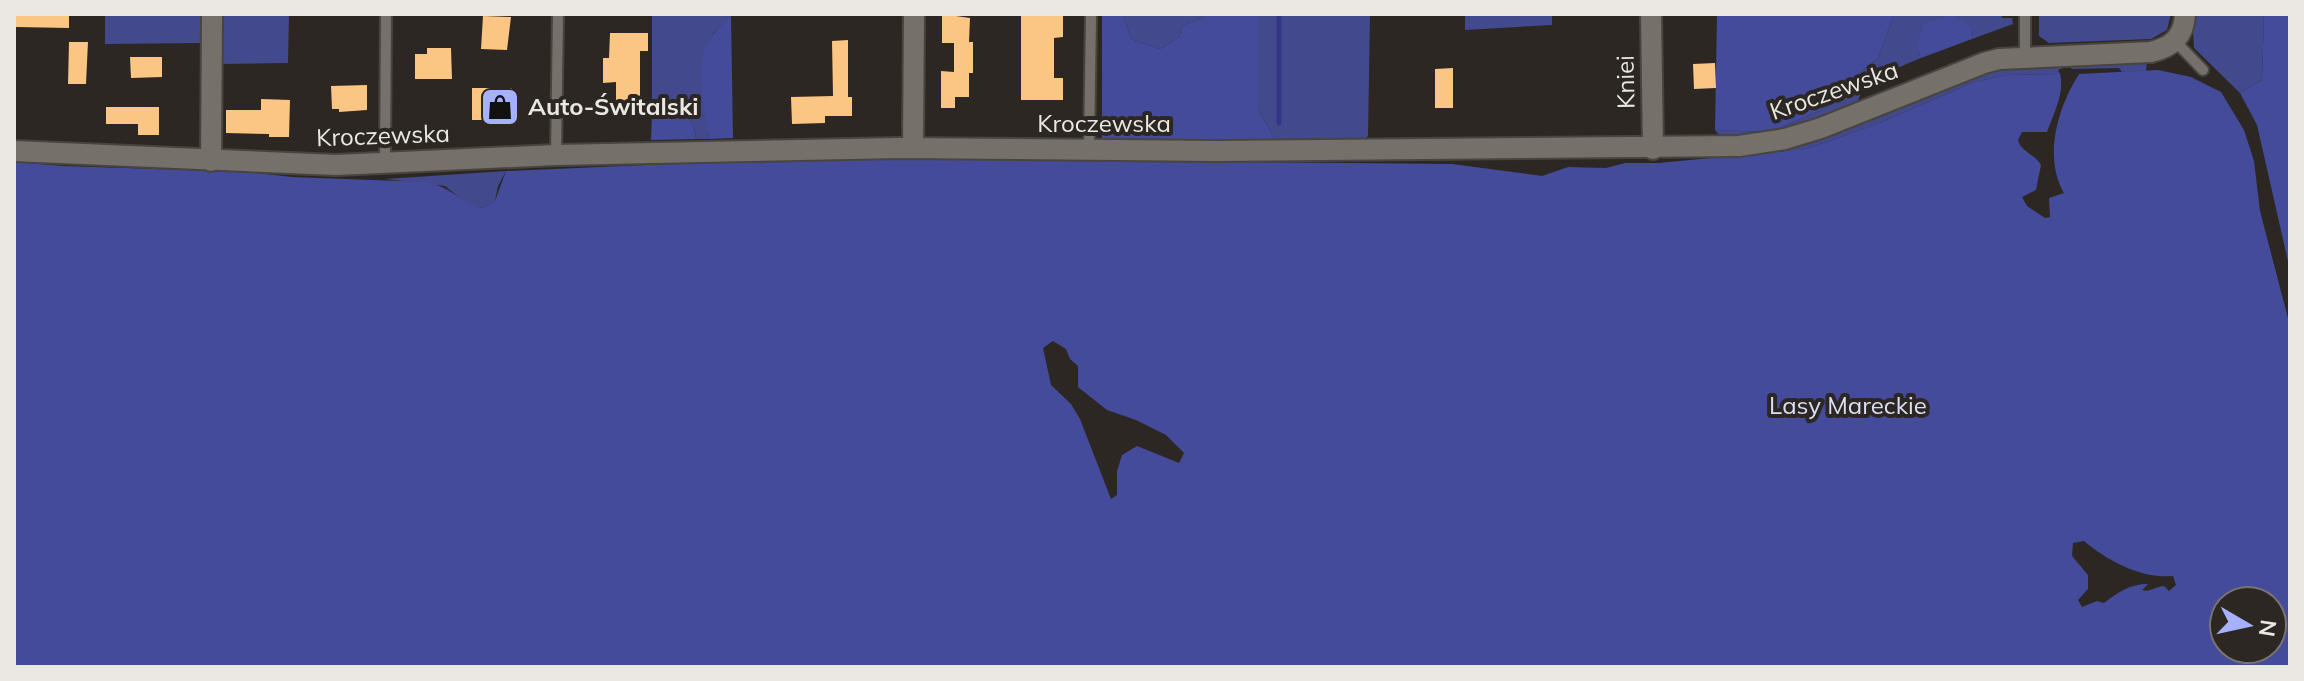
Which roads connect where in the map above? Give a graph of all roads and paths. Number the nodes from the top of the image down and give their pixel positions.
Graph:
1 (212, 14) edge
2 (386, 14) edge
3 (558, 14) edge
4 (914, 14) edge
5 (1091, 14) edge
6 (1651, 14) edge
7 (2025, 14) edge
8 (2185, 14) edge
9 (2176, 42) junction
10 (2025, 57) junction
11 (2203, 70) dead end
12 (913, 148) junction
13 (1653, 149) junction
14 (1089, 150) junction
15 (14, 151) edge
16 (556, 155) junction
17 (211, 161) junction
18 (385, 163) junction

1 - 17 street
2 - 18 lane
3 - 16 lane
4 - 12 street
5 - 14 lane
6 - 13 street, Kniei
7 - 10 lane
8 - 9 street
9 - 10 street, Kroczewska
9 - 11 lane
10 - 13 street, Kroczewska
12 - 14 street, Kroczewska
12 - 16 street, Kroczewska
13 - 14 street, Kroczewska
15 - 17 street, Kroczewska
16 - 18 street, Kroczewska
17 - 18 street, Kroczewska

